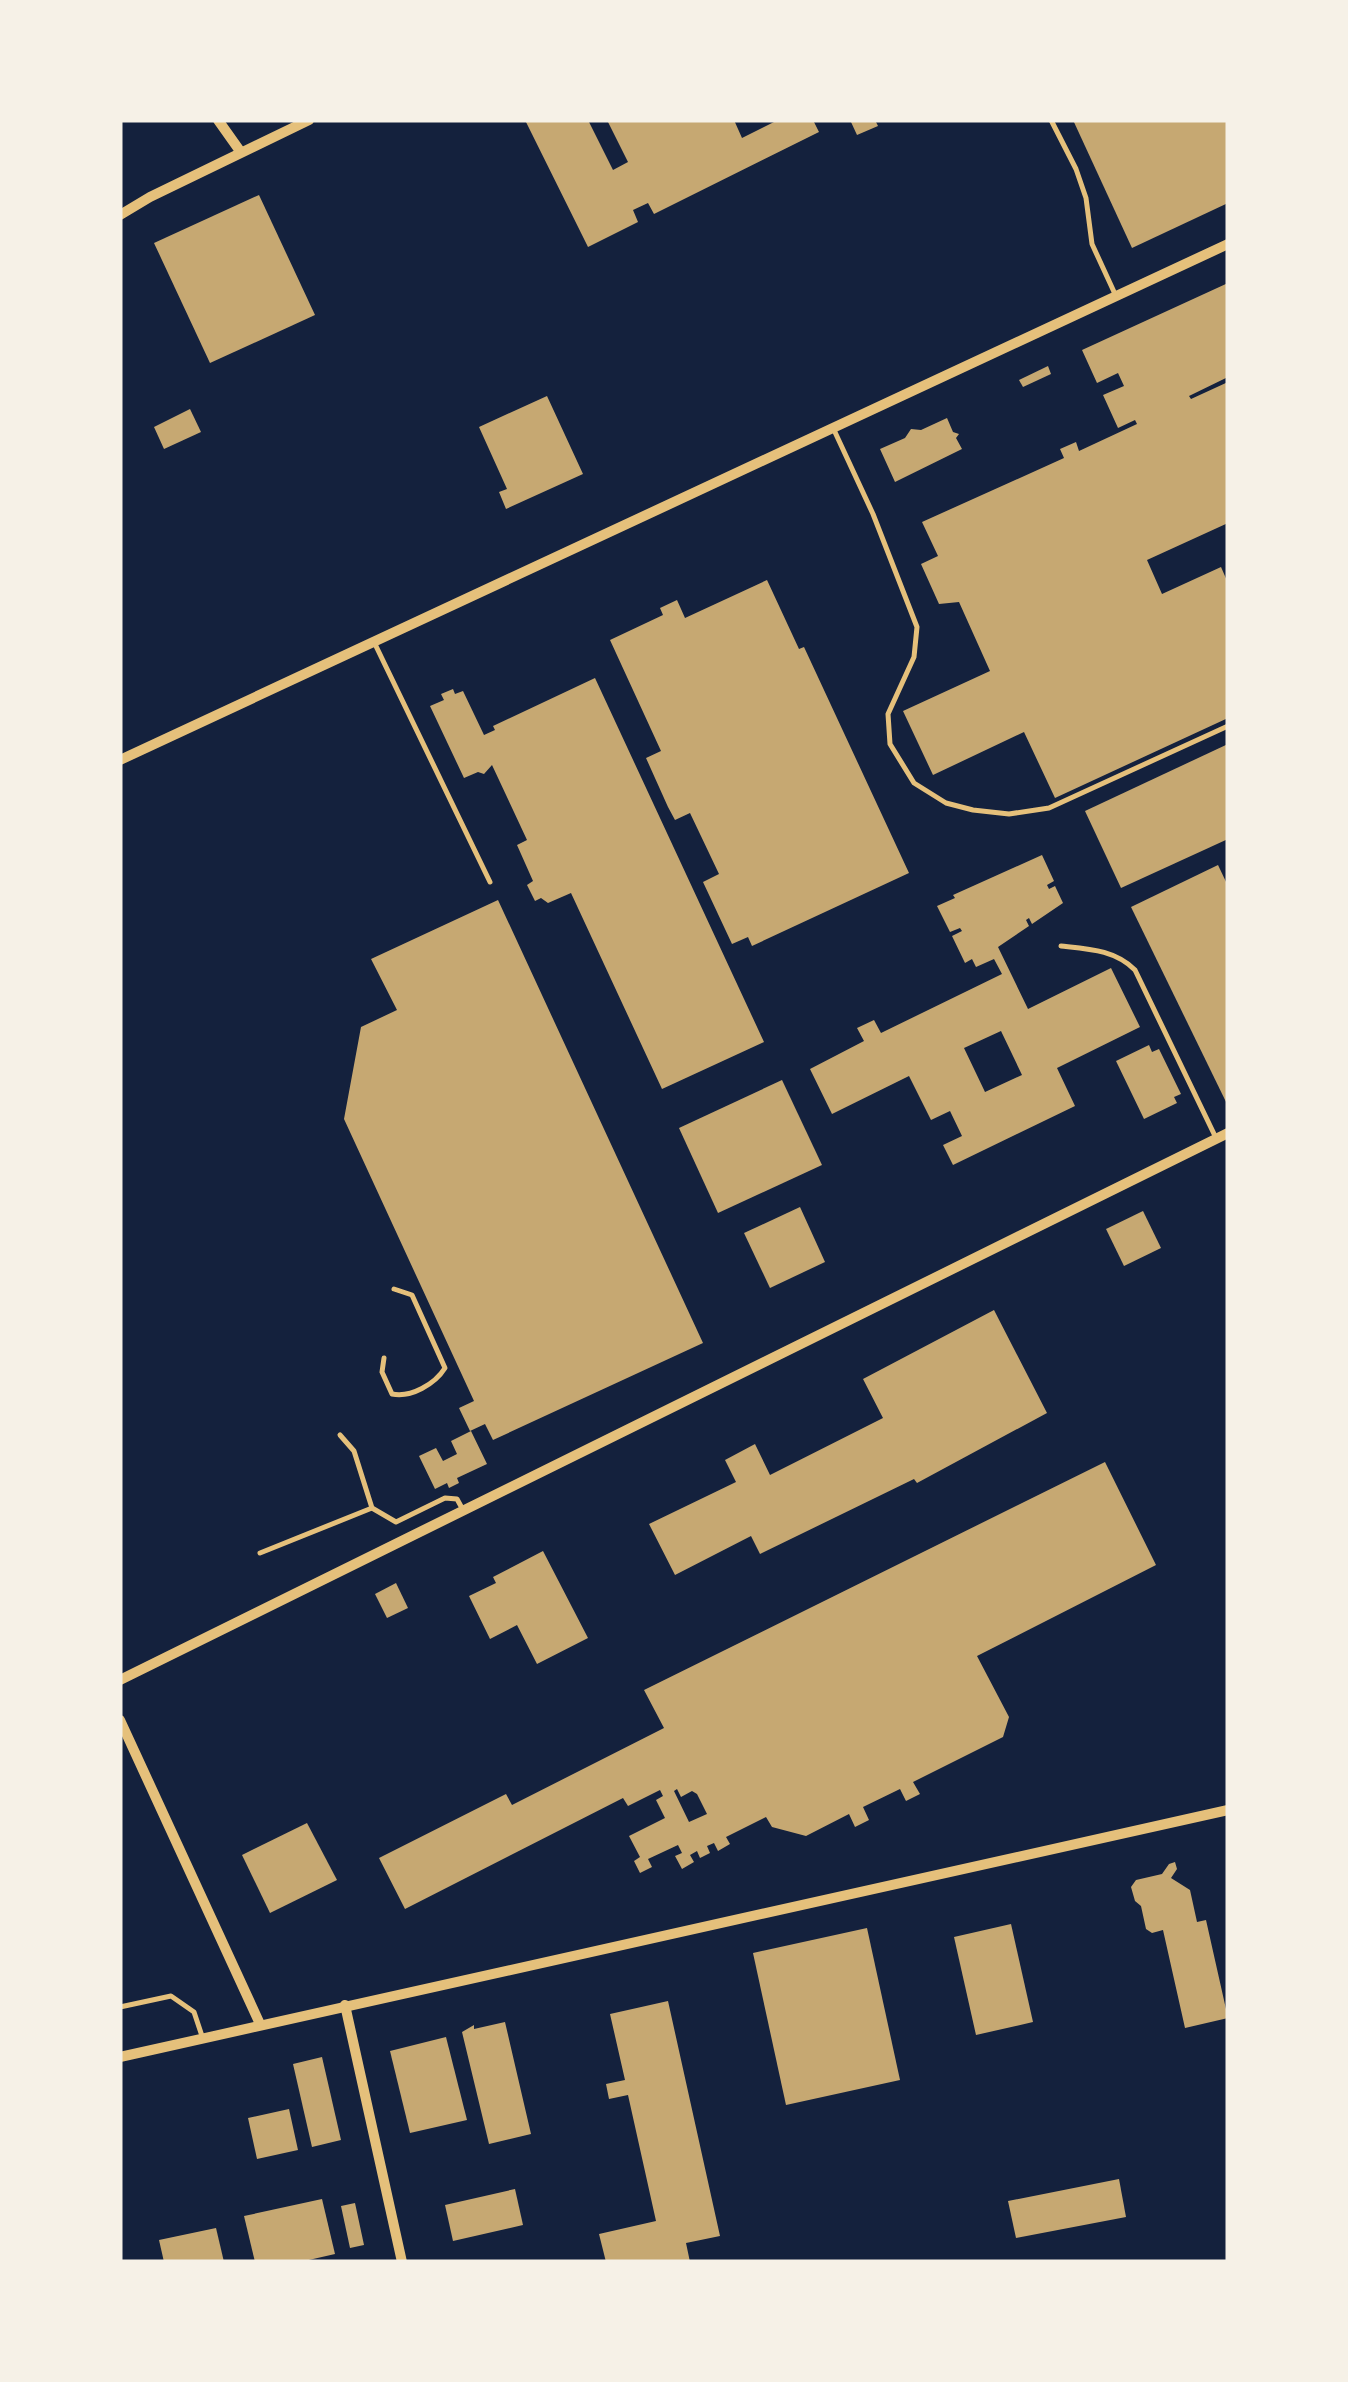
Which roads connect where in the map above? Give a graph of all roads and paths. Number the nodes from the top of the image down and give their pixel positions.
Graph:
1 (218, 120) edge
2 (308, 120) edge
3 (1050, 120) edge
4 (240, 151) junction
5 (120, 215) edge
6 (1228, 244) edge
7 (1116, 297) junction
8 (834, 428) junction
9 (374, 642) junction
10 (1228, 726) edge
11 (120, 760) edge
12 (490, 882) dead end
13 (1062, 946) dead end
14 (1228, 1132) edge
15 (1216, 1138) junction
16 (394, 1289) dead end
17 (384, 1358) dead end
18 (340, 1435) dead end
19 (372, 1508) junction
20 (463, 1510) junction
21 (260, 1553) dead end
22 (120, 1680) edge
23 (120, 1720) edge
24 (1228, 1810) edge
25 (345, 2005) junction
26 (120, 2007) edge
27 (260, 2024) junction
28 (202, 2039) junction
29 (120, 2057) edge
30 (402, 2262) edge

1 - 4 street
2 - 4 street
3 - 7 lane
4 - 5 street
6 - 7 street
7 - 8 street
8 - 9 street
8 - 10 lane
9 - 11 street
9 - 12 lane
13 - 15 lane
14 - 15 street
15 - 20 street
16 - 17 lane
18 - 19 lane
19 - 20 lane
19 - 21 lane
20 - 22 street
23 - 27 street
24 - 25 street
25 - 27 street
25 - 30 street
26 - 28 lane
27 - 28 street
28 - 29 street

